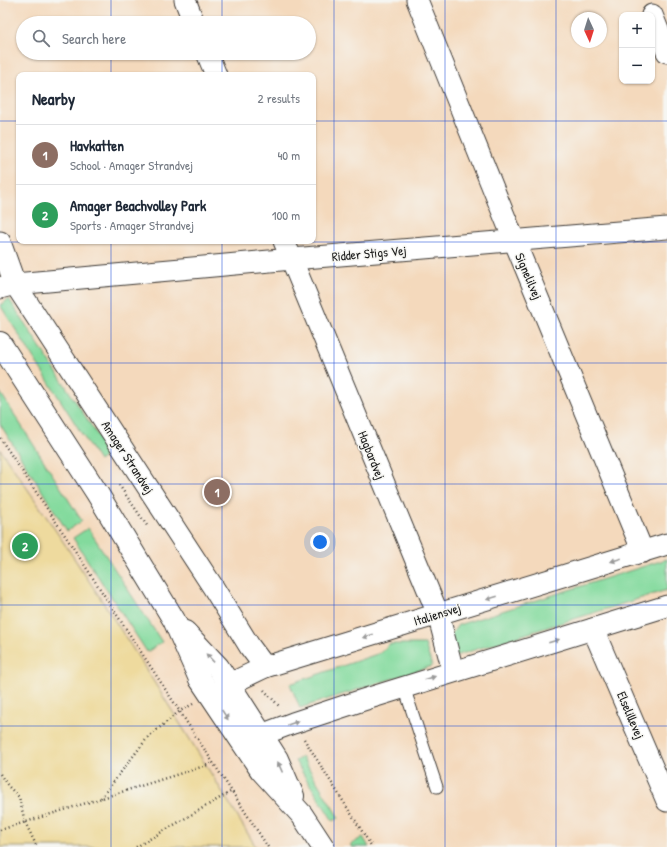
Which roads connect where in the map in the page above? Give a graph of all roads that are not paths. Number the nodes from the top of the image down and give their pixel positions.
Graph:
1 (185, 0) edge
2 (417, 0) edge
3 (646, 0) edge
4 (651, 12) edge
5 (191, 16) edge
6 (655, 22) edge
7 (667, 52) edge
8 (210, 60) edge
9 (215, 72) edge
10 (667, 228) edge
11 (514, 240) junction
12 (0, 242) edge
13 (288, 250) edge
14 (8, 286) edge
15 (0, 344) edge
16 (667, 544) edge
17 (643, 552) junction
18 (667, 606) edge
19 (438, 614) junction
20 (593, 629) junction
21 (265, 668) junction
22 (453, 671) junction
23 (404, 687) junction
24 (221, 690) junction
25 (253, 740) junction
26 (437, 787) dead end
27 (667, 801) edge
28 (323, 847) edge

1 - 5 street
2 - 11 street, Signelilvej
3 - 4 street
6 - 7 street
8 - 9 street
10 - 11 street, Ridder Stigs Vej
11 - 13 street, Ridder Stigs Vej
11 - 17 street, Signelilvej
12 - 14 street, Amager Strandvej
13 - 14 street, Ridder Stigs Vej
13 - 19 street, Hagbardvej
14 - 21 street, Amager Strandvej
15 - 24 street
16 - 17 street, Italiensvej
17 -> 19 street, Italiensvej
18 - 20 street
19 -> 21 street, Italiensvej
19 - 22 street, Hagbardvej
22 -> 20 street
20 - 27 street, Elselillevej
21 - 24 street, Italiensvej
23 -> 22 street
25 -> 23 street
23 - 26 lane
24 - 25 street
25 - 28 street

